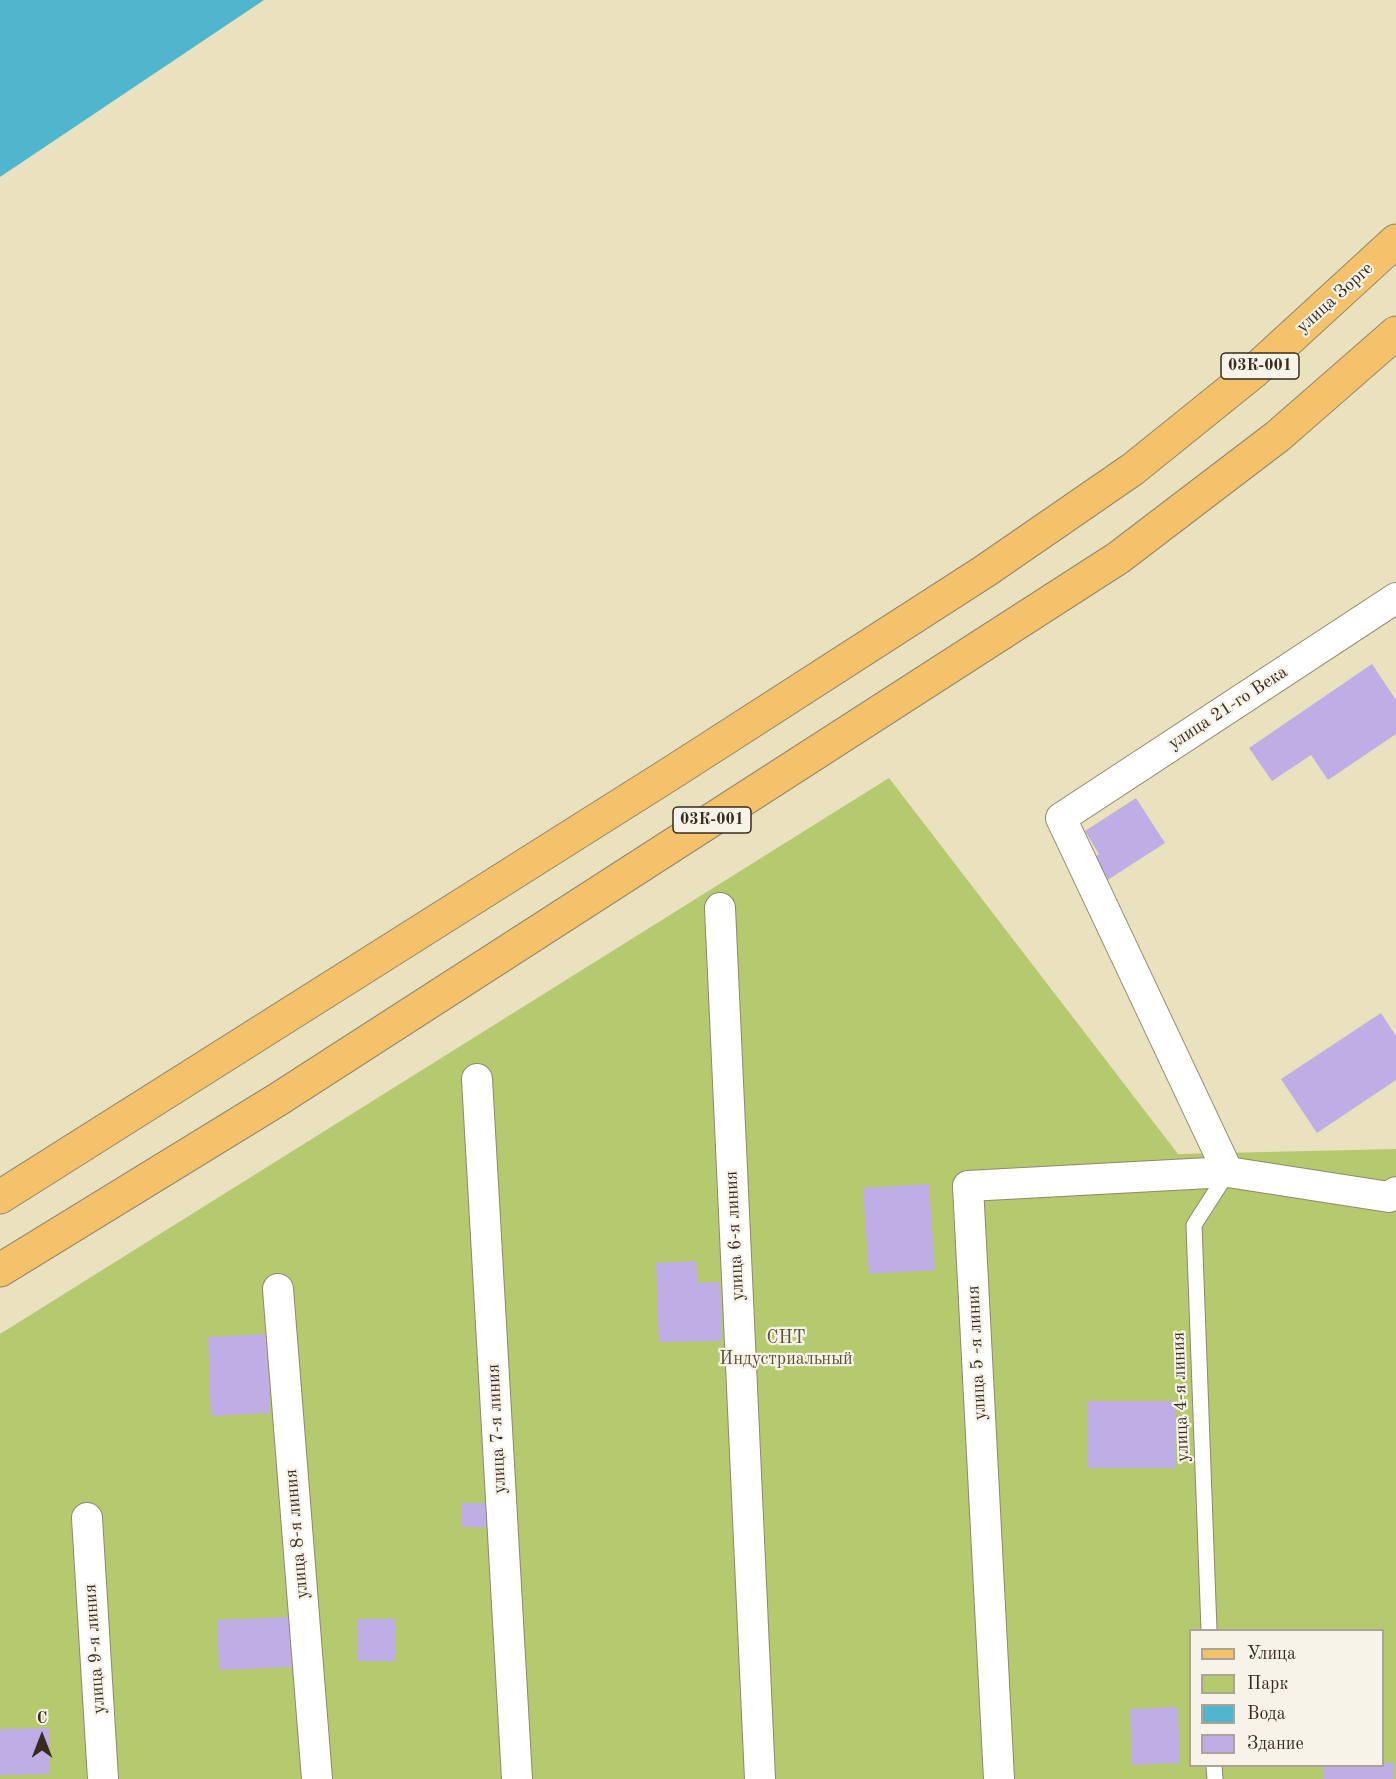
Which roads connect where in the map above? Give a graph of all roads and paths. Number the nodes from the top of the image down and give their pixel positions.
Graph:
1 (1396, 242) edge
2 (1396, 333) edge
3 (1396, 598) edge
4 (720, 908) dead end
5 (477, 1079) dead end
6 (1228, 1172) junction
7 (1392, 1194) edge
8 (0, 1197) edge
9 (0, 1270) edge
10 (278, 1289) dead end
11 (87, 1518) dead end
12 (1209, 1629) edge
13 (103, 1779) edge
14 (317, 1779) edge
15 (517, 1779) edge
16 (760, 1779) edge
17 (999, 1779) edge

1 - 8 main road, улица Зорге / 03К-001
2 - 9 main road, 03К-001
3 - 6 street, улица 21-го Века
4 - 16 street, улица 6-я линия
5 - 15 street, улица 7-я линия
6 - 7 street
6 - 12 lane, улица 4-я линия
6 - 17 street, улица 5 -я линия
10 - 14 street, улица 8-я линия
11 - 13 street, улица 9-я линия

